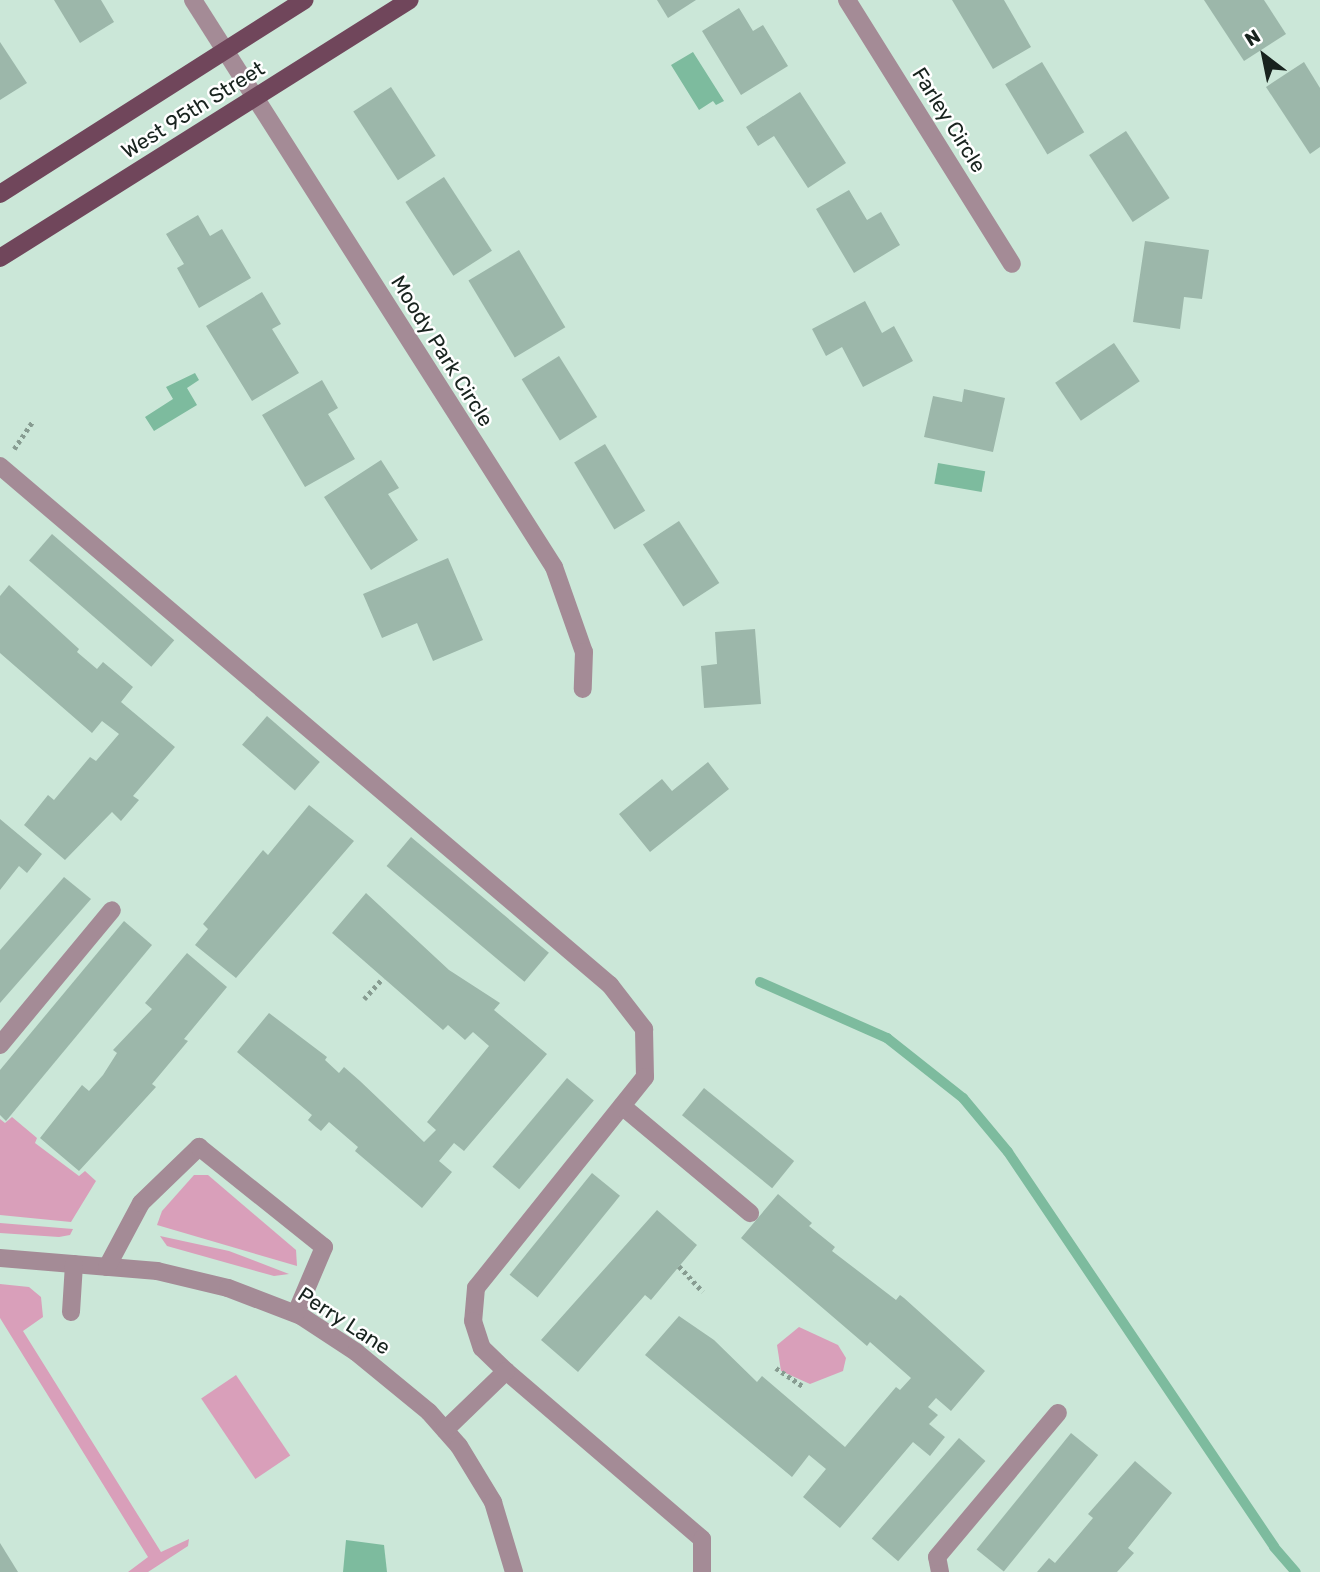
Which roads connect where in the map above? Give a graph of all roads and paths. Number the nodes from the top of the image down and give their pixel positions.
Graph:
1 (193, 0) edge
2 (305, 0) edge
3 (409, 0) edge
4 (847, 0) edge
5 (224, 51) junction
6 (254, 98) junction
7 (0, 194) edge
8 (0, 258) edge
9 (1012, 264) dead end
10 (33, 421) dead end
11 (13, 449) dead end
12 (0, 466) edge
13 (583, 689) dead end
14 (112, 910) dead end
15 (383, 978) dead end
16 (364, 999) dead end
17 (0, 1045) edge
18 (622, 1106) junction
19 (750, 1213) dead end
20 (0, 1258) edge
21 (75, 1264) junction
22 (680, 1266) dead end
23 (107, 1267) junction
24 (704, 1292) dead end
25 (71, 1312) dead end
26 (296, 1313) junction
27 (776, 1368) dead end
28 (506, 1371) junction
29 (803, 1386) dead end
30 (1058, 1413) dead end
31 (444, 1430) junction
32 (514, 1572) edge
33 (702, 1572) edge
34 (940, 1572) edge

1 - 5 street, Moody Park Circle
2 - 5 main road, West 95th Street
3 - 6 main road, West 95th Street
4 - 9 street, Farley Circle
5 - 6 street, Moody Park Circle
5 - 7 main road, West 95th Street
6 - 8 main road, West 95th Street
6 - 13 street, Moody Park Circle
10 - 11 path
12 - 18 street
14 - 17 street
15 - 16 path
18 - 19 street
18 - 28 street
20 - 21 street, Perry Lane
21 - 23 street, Perry Lane
21 - 25 street
22 - 24 path
23 - 26 street, Perry Lane
23 - 26 street
26 - 31 street, Perry Lane
27 - 29 path
28 - 31 street
28 - 33 street
30 - 34 street
31 - 32 street, Perry Lane

